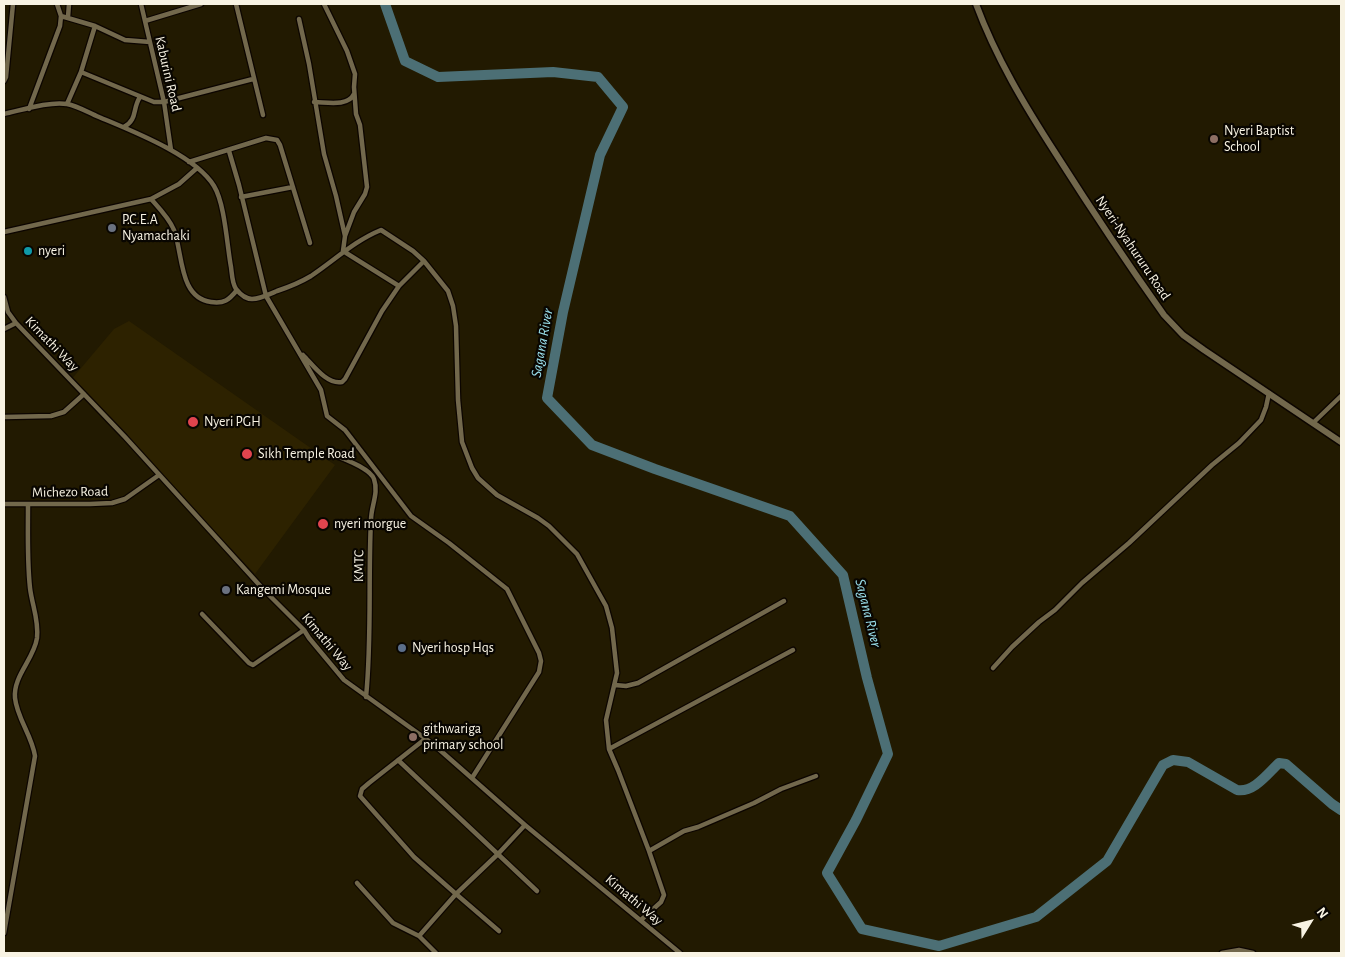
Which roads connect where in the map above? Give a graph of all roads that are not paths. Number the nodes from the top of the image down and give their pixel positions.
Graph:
1 (13, 4) edge
2 (57, 4) edge
3 (69, 4) edge
4 (141, 4) edge
5 (201, 4) edge
6 (236, 4) edge
7 (324, 4) edge
8 (976, 4) edge
9 (61, 16) junction
10 (68, 17) junction
11 (299, 19) dead end
12 (145, 21) junction
13 (95, 26) junction
14 (150, 42) junction
15 (81, 72) junction
16 (253, 78) junction
17 (4, 81) edge
18 (354, 94) junction
19 (140, 97) junction
20 (164, 102) junction
21 (314, 102) junction
22 (67, 104) junction
23 (29, 109) junction
24 (4, 114) edge
25 (263, 115) dead end
26 (124, 127) junction
27 (171, 150) junction
28 (229, 151) junction
29 (189, 162) junction
30 (196, 168) junction
31 (293, 187) junction
32 (241, 197) junction
33 (151, 199) junction
34 (4, 232) edge
35 (345, 236) junction
36 (310, 243) dead end
37 (343, 251) junction
38 (424, 261) junction
39 (399, 286) junction
40 (237, 290) junction
41 (266, 296) junction
42 (4, 297) edge
43 (16, 323) junction
44 (4, 329) edge
45 (299, 351) junction
46 (1269, 392) junction
47 (84, 394) junction
48 (1341, 396) edge
49 (4, 417) edge
50 (1313, 423) junction
51 (1341, 442) edge
52 (339, 457) dead end
53 (159, 475) junction
54 (4, 504) edge
55 (28, 504) junction
56 (784, 601) dead end
57 (202, 614) dead end
58 (304, 630) junction
59 (792, 650) dead end
60 (993, 668) dead end
61 (616, 685) junction
62 (366, 697) junction
63 (425, 739) junction
64 (609, 749) junction
65 (398, 760) junction
66 (816, 776) dead end
67 (472, 778) junction
68 (525, 824) junction
69 (649, 850) junction
70 (498, 854) junction
71 (357, 883) dead end
72 (537, 890) dead end
73 (456, 894) junction
74 (641, 920) junction
75 (499, 932) dead end
76 (4, 933) edge
77 (419, 936) junction
78 (436, 953) edge
79 (680, 953) edge
80 (1222, 953) edge
81 (1253, 953) edge

1 - 17 street
2 - 9 street
3 - 10 street
4 - 12 street, Kaburini Road
5 - 12 street
6 - 16 street
7 - 18 street
8 - 46 main road, Nyeri-Nyahururu Road
9 - 10 street
9 - 23 street
10 - 13 street
11 - 21 street
12 - 14 street, Kaburini Road
13 - 14 street
13 - 15 street
14 - 20 street, Kaburini Road
15 - 19 street
15 - 22 street
16 - 20 street
16 - 25 street
18 - 21 street
18 - 35 street
19 - 20 street
19 - 26 street
20 - 27 street, Kaburini Road
21 - 35 street
22 - 23 street
22 - 26 street
23 - 24 street
26 - 27 street
27 - 29 street
28 - 29 street
28 - 31 street
28 - 32 street
29 - 30 street
30 - 33 street
30 - 40 street
31 - 32 street
31 - 36 street
32 - 41 street
33 - 34 street
33 - 40 street
35 - 37 street
37 - 38 street
37 - 39 street
37 - 41 street
38 - 39 street
38 - 61 street
39 - 45 street
40 - 41 street
41 - 45 street
42 - 43 street, Kimathi Way
43 - 44 street
43 - 47 street, Kimathi Way
45 - 67 street
46 - 50 main road, Nyeri-Nyahururu Road
46 - 60 street
47 - 49 street
47 - 53 street, Kimathi Way
48 - 50 street
50 - 51 main road, Nyeri-Nyahururu Road
52 - 62 street, KMTC
53 - 55 street, Michezo Road
53 - 58 street, Kimathi Way
54 - 55 street, Michezo Road
55 - 76 street
56 - 61 street
57 - 58 street
58 - 62 street, Kimathi Way
59 - 64 street
61 - 64 street
62 - 63 street, Kimathi Way
63 - 65 street
63 - 67 street, Kimathi Way
64 - 69 street
65 - 70 street
65 - 73 street
66 - 69 street
67 - 68 street, Kimathi Way
68 - 70 street
68 - 74 street, Kimathi Way
69 - 74 street
70 - 72 street
70 - 73 street
71 - 77 street
73 - 75 street
73 - 77 street
74 - 79 street, Kimathi Way
77 - 78 street
80 - 81 street

